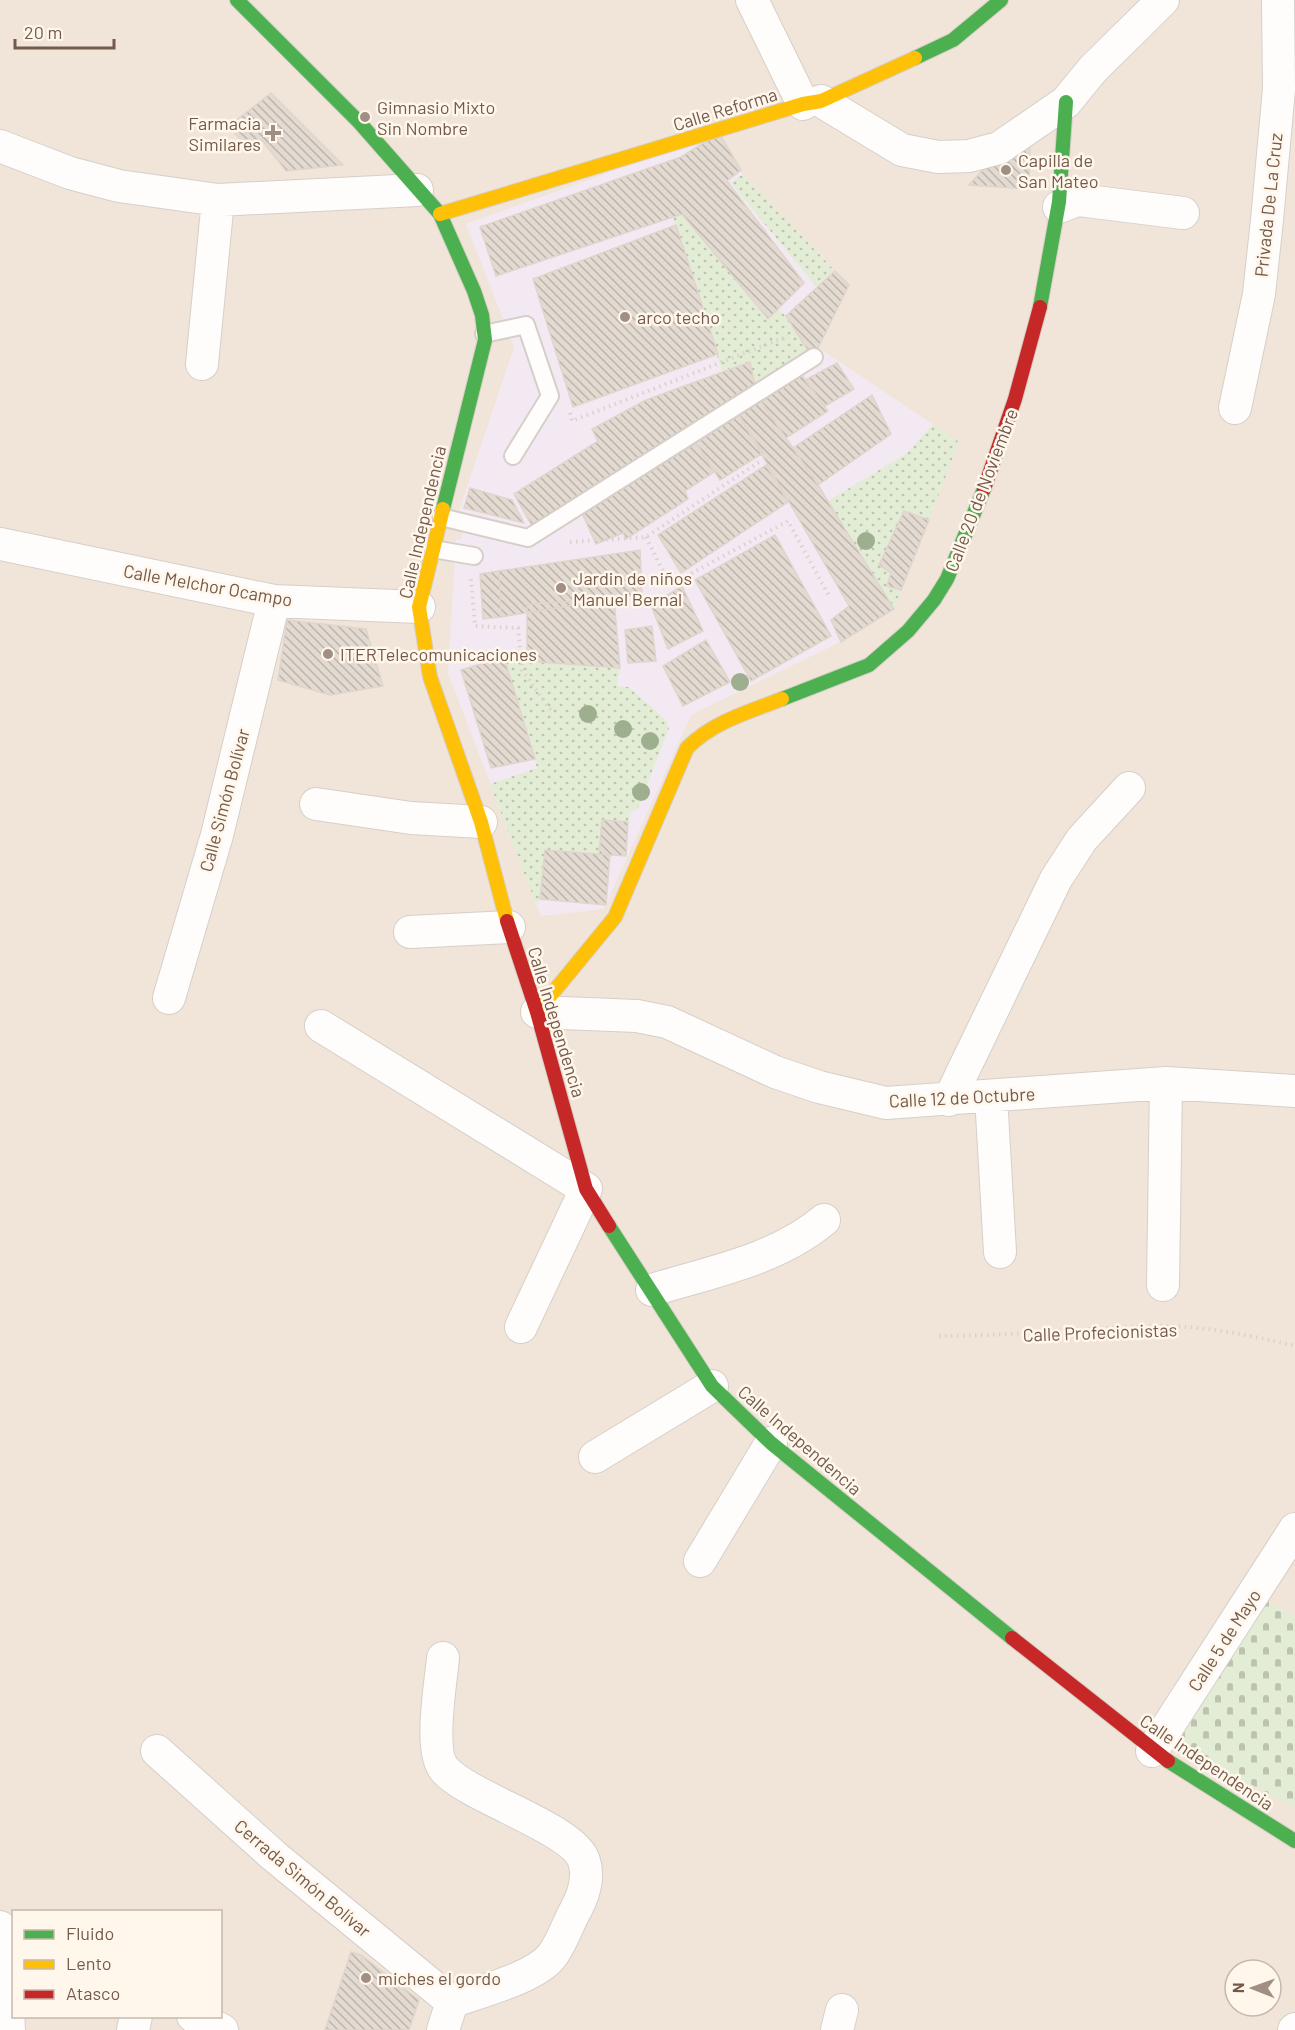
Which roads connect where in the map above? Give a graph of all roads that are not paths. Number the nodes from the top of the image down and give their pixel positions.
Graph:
1 (237, 0) edge
2 (752, 0) edge
3 (1001, 0) edge
4 (1163, 0) edge
5 (1278, 0) edge
6 (1066, 102) junction
7 (812, 103) junction
8 (0, 146) edge
9 (417, 190) junction
10 (218, 200) junction
11 (1059, 207) junction
12 (1183, 213) dead end
13 (440, 214) junction
14 (484, 334) junction
15 (814, 357) dead end
16 (202, 364) dead end
17 (1235, 408) dead end
18 (513, 456) dead end
19 (441, 517) junction
20 (0, 544) edge
21 (433, 549) junction
22 (474, 556) dead end
23 (274, 601) junction
24 (419, 607) junction
25 (1130, 788) dead end
26 (316, 804) dead end
27 (482, 822) junction
28 (509, 927) junction
29 (410, 932) dead end
30 (169, 998) dead end
31 (537, 1012) junction
32 (321, 1026) dead end
33 (1166, 1083) junction
34 (1295, 1091) edge
35 (991, 1096) junction
36 (949, 1100) junction
37 (586, 1189) junction
38 (824, 1220) dead end
39 (1000, 1252) dead end
40 (1163, 1285) dead end
41 (652, 1290) junction
42 (521, 1327) dead end
43 (712, 1386) junction
44 (771, 1443) junction
45 (595, 1457) dead end
46 (1295, 1529) edge
47 (700, 1560) dead end
48 (443, 1658) dead end
49 (157, 1751) dead end
50 (1152, 1751) junction
51 (1295, 1841) edge
52 (0, 1927) edge
53 (448, 2016) edge
54 (197, 2018) edge
55 (9, 2030) edge
56 (222, 2030) edge

1 - 9 street, Calle Independencia
2 - 7 street
3 - 7 street, Calle Reforma
4 - 6 street
5 - 17 street, Privada De La Cruz
6 - 7 street
6 - 11 street, Calle 20 de Noviembre
7 - 13 street, Calle Reforma
8 - 10 street
9 - 10 street
9 - 13 street, Calle Independencia
10 - 16 street
11 - 12 street
11 - 31 street, Calle 20 de Noviembre
13 - 14 street, Calle Independencia
14 - 18 lane
14 - 19 street, Calle Independencia
15 - 19 lane
19 - 21 street, Calle Independencia
20 - 23 street, Calle Melchor Ocampo
21 - 22 lane
21 - 24 street, Calle Independencia
23 - 24 street, Calle Melchor Ocampo
23 - 30 street, Calle Simón Bolívar
24 - 27 street, Calle Independencia
25 - 36 street
26 - 27 street
27 - 28 street, Calle Independencia
28 - 29 street
28 - 31 street, Calle Independencia
31 - 36 street, Calle 12 de Octubre
31 - 37 street, Calle Independencia
32 - 37 street
33 - 34 street, Calle 12 de Octubre
33 - 35 street, Calle 12 de Octubre
33 - 40 street
35 - 36 street, Calle 12 de Octubre
35 - 39 street
37 - 41 street, Calle Independencia
37 - 42 street
38 - 41 street
41 - 43 street, Calle Independencia
43 - 44 street, Calle Independencia
43 - 45 street
44 - 47 street
44 - 50 street, Calle Independencia
46 - 50 street, Calle 5 de Mayo
48 - 53 street, Cerrada Simón Bolívar
49 - 53 street, Cerrada Simón Bolívar
50 - 51 street, Calle Independencia
52 - 55 street
54 - 56 street

